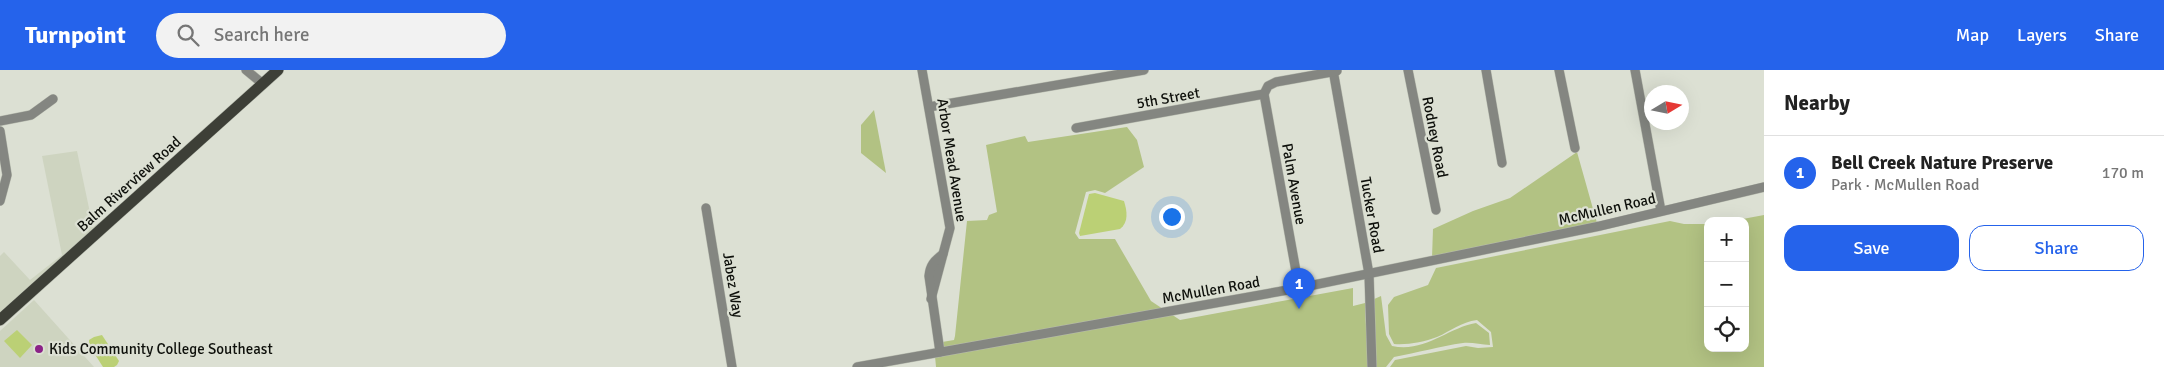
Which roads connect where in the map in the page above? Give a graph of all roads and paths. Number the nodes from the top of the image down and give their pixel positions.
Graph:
1 (246, 70) edge
2 (278, 70) edge
3 (922, 70) edge
4 (1141, 70) edge
5 (1408, 70) edge
6 (1486, 70) edge
7 (1559, 70) edge
8 (1635, 70) edge
9 (1335, 71) edge
10 (263, 84) junction
11 (1266, 90) junction
12 (53, 99) dead end
13 (930, 107) junction
14 (0, 121) edge
15 (1076, 128) dead end
16 (0, 131) edge
17 (1574, 148) dead end
18 (1502, 163) dead end
19 (1764, 189) edge
20 (0, 201) edge
21 (706, 208) dead end
22 (1436, 210) dead end
23 (1661, 211) junction
24 (943, 254) junction
25 (1369, 274) junction
26 (1299, 288) junction
27 (931, 299) junction
28 (0, 320) edge
29 (940, 352) junction
30 (732, 367) edge
31 (857, 367) edge
32 (1372, 367) edge

1 - 10 street
2 - 10 main road, Balm Riverview Road
3 - 13 street, Arbor Mead Avenue
4 - 13 street
5 - 22 street, Rodney Road
6 - 18 street
7 - 17 street
8 - 23 street
9 - 11 street, 5th Street
9 - 25 street, Tucker Road
10 - 28 main road, Balm Riverview Road
11 - 15 street, 5th Street
11 - 26 street, Palm Avenue
12 - 14 street
13 - 24 street, Arbor Mead Avenue
16 - 20 street
19 - 23 street, McMullen Road
21 - 30 street, Jabez Way
23 - 25 street, McMullen Road
24 - 27 street, Arbor Mead Avenue
24 - 27 street, Arbor Mead Avenue
25 - 26 street, McMullen Road
25 - 32 street, Tucker Road
26 - 29 street, McMullen Road
27 - 29 street, Arbor Mead Avenue
29 - 31 street, McMullen Road

